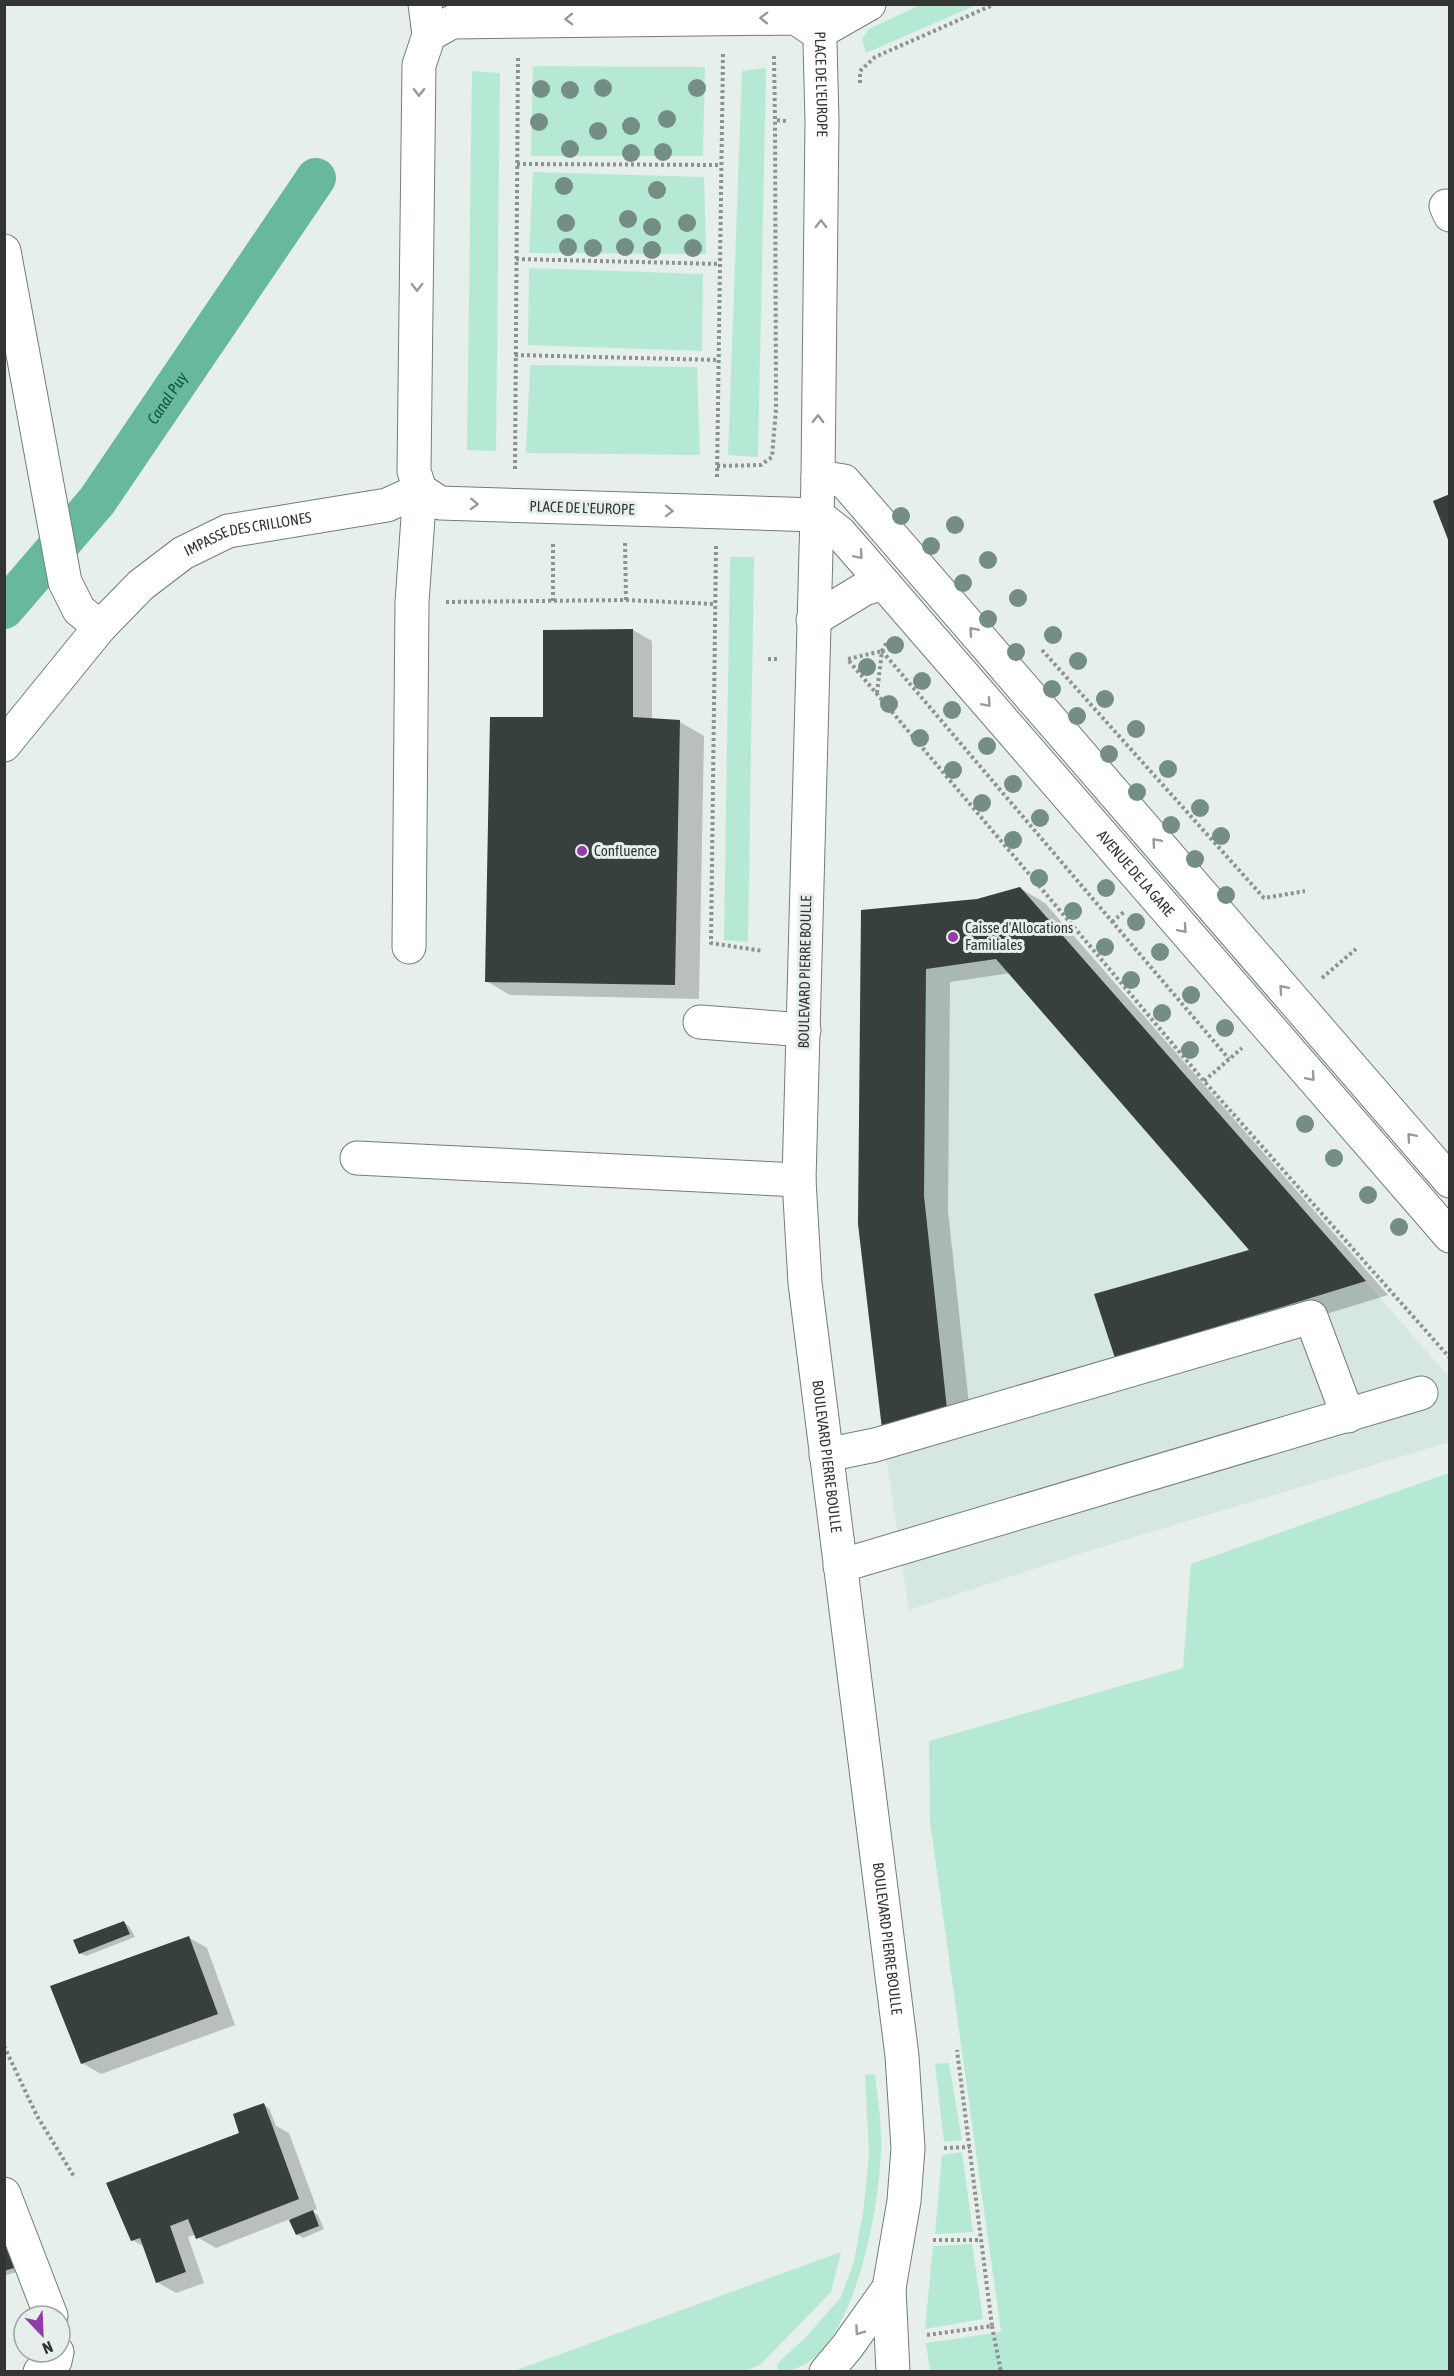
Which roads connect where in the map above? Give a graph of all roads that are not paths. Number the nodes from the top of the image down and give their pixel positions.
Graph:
1 (869, 4) edge
2 (825, 19) edge
3 (427, 20) edge
4 (4, 251) edge
5 (818, 477) junction
6 (420, 490) junction
7 (817, 515) junction
8 (883, 583) junction
9 (813, 620) junction
10 (100, 627) junction
11 (4, 745) edge
12 (408, 947) dead end
13 (700, 1022) dead end
14 (804, 1030) junction
15 (357, 1158) dead end
16 (799, 1180) junction
17 (1449, 1181) edge
18 (1449, 1236) edge
19 (1421, 1393) dead end
20 (1348, 1416) junction
21 (826, 1455) junction
22 (840, 1566) junction
23 (4, 2194) edge
24 (889, 2288) junction
25 (46, 2304) edge
26 (826, 2372) edge
27 (893, 2372) edge

1 - 2 street
2 -> 3 street, PLACE DE L'EUROPE
5 -> 2 street, PLACE DE L'EUROPE
3 -> 6 street, PLACE DE L'EUROPE
4 - 10 street
5 - 7 street, PLACE DE L'EUROPE
17 -> 5 street
6 -> 7 street, PLACE DE L'EUROPE
6 - 10 street, IMPASSE DES CRILLONES
6 - 12 street
7 -> 8 street, AVENUE DE LA GARE
7 - 9 street, BOULEVARD PIERRE BOULLE
8 - 9 street
8 -> 18 street, AVENUE DE LA GARE
9 - 14 street, BOULEVARD PIERRE BOULLE
10 - 11 street, IMPASSE DES CRILLONES
13 - 14 street
14 - 16 street, BOULEVARD PIERRE BOULLE
15 - 16 street
16 - 21 street, BOULEVARD PIERRE BOULLE
19 - 20 street
20 - 21 street
20 - 22 street
21 - 22 street, BOULEVARD PIERRE BOULLE
22 - 24 street, BOULEVARD PIERRE BOULLE
23 - 25 street
24 -> 26 street, BOULEVARD PIERRE BOULLE
24 - 27 street, BOULEVARD PIERRE BOULLE

